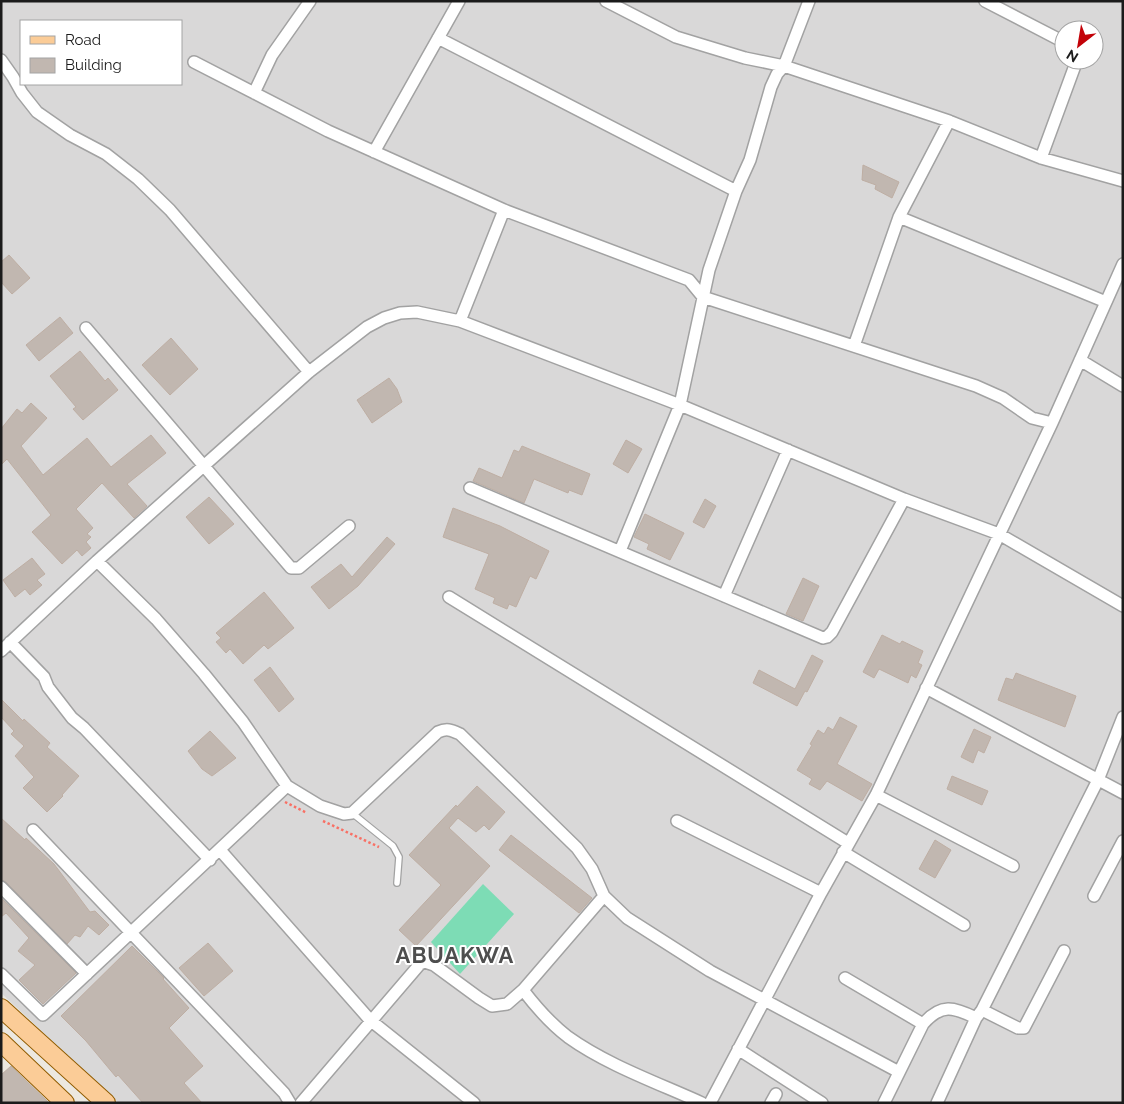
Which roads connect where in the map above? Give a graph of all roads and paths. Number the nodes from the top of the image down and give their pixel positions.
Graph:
1 (310, 1) edge
2 (459, 1) edge
3 (606, 1) edge
4 (809, 1) edge
5 (985, 1) edge
6 (1054, 37) edge
7 (438, 38) junction
8 (1, 60) edge
9 (194, 62) dead end
10 (784, 66) junction
11 (1073, 70) edge
12 (254, 93) junction
13 (949, 121) junction
14 (374, 152) junction
15 (1041, 158) junction
16 (1123, 182) edge
17 (736, 190) junction
18 (504, 210) junction
19 (899, 217) junction
20 (1123, 264) edge
21 (703, 297) junction
22 (1106, 302) junction
23 (460, 322) junction
24 (86, 328) dead end
25 (854, 346) junction
26 (1080, 360) junction
27 (309, 372) junction
28 (1123, 386) edge
29 (680, 405) junction
30 (1052, 423) junction
31 (788, 450) junction
32 (204, 466) junction
33 (470, 488) dead end
34 (904, 499) junction
35 (349, 526) dead end
36 (999, 534) junction
37 (620, 551) junction
38 (97, 561) junction
39 (724, 596) junction
40 (449, 597) dead end
41 (1122, 605) edge
42 (10, 642) junction
43 (1, 652) edge
44 (926, 688) junction
45 (1123, 717) edge
46 (1098, 780) junction
47 (287, 786) junction
48 (1123, 793) edge
49 (876, 795) junction
50 (274, 798) junction
51 (352, 813) junction
52 (310, 814) dead end
53 (319, 819) dead end
54 (676, 821) dead end
55 (33, 830) dead end
56 (1123, 841) edge
57 (846, 848) junction
58 (220, 850) junction
59 (399, 857) junction
60 (210, 860) junction
61 (1013, 866) dead end
62 (397, 883) dead end
63 (1, 887) edge
64 (821, 894) junction
65 (604, 896) junction
66 (1094, 896) dead end
67 (964, 925) dead end
68 (130, 933) junction
69 (1064, 951) dead end
70 (1, 974) edge
71 (87, 974) junction
72 (845, 978) dead end
73 (523, 990) junction
74 (764, 1000) junction
75 (1, 1008) edge
76 (979, 1014) junction
77 (370, 1020) junction
78 (924, 1024) junction
79 (1, 1042) edge
80 (738, 1049) junction
81 (899, 1072) junction
82 (65, 1103) edge
83 (106, 1103) edge
84 (290, 1103) edge
85 (301, 1103) edge
86 (474, 1103) edge
87 (702, 1103) edge
88 (710, 1103) edge
89 (822, 1103) edge
90 (884, 1103) edge
91 (937, 1103) edge

1 - 12 street
2 - 7 street
3 - 10 street
4 - 10 street
5 - 6 street
7 - 14 street
7 - 17 street
8 - 27 street
9 - 12 street
10 - 13 street
10 - 17 street
11 - 15 street
12 - 14 street
13 - 15 street
13 - 19 street
14 - 18 street
15 - 16 street
17 - 21 street
18 - 21 street
18 - 23 street
19 - 22 street
19 - 25 street
20 - 22 street
21 - 25 street
21 - 29 street
22 - 26 street
23 - 27 street
23 - 29 street
24 - 32 street
25 - 30 street
26 - 28 street
26 - 30 street
27 - 32 street
29 - 31 street
29 - 37 street
30 - 36 street
31 - 34 street
31 - 39 street
32 - 35 street
32 - 38 street
33 - 37 street
34 - 36 street
34 - 39 street
36 - 41 street
36 - 44 street
37 - 39 street
38 - 42 street
38 - 47 street
40 - 57 street
42 - 43 street
42 - 60 street
44 - 46 street
44 - 49 street
45 - 46 street
46 - 48 street
46 - 76 street
47 - 50 street
47 - 51 street
49 - 57 street
49 - 61 street
50 - 52 path
50 - 58 street
51 - 59 lane
51 - 65 street
53 - 59 path
54 - 64 street
55 - 68 street
56 - 66 street
57 - 64 street
57 - 67 street
58 - 60 street
58 - 77 street
59 - 62 lane
60 - 68 street
63 - 71 street
64 - 74 street
65 - 73 street
65 - 74 street
68 - 71 street
68 - 84 street
69 - 76 street
70 - 71 street
72 - 78 street
73 - 77 street
73 - 87 street
74 - 80 street
74 - 81 street
75 - 83 main road
76 - 78 street
76 - 91 street
77 - 85 street
77 - 86 street
78 - 81 street
79 - 82 main road
80 - 88 street
80 - 89 street
81 - 90 street

